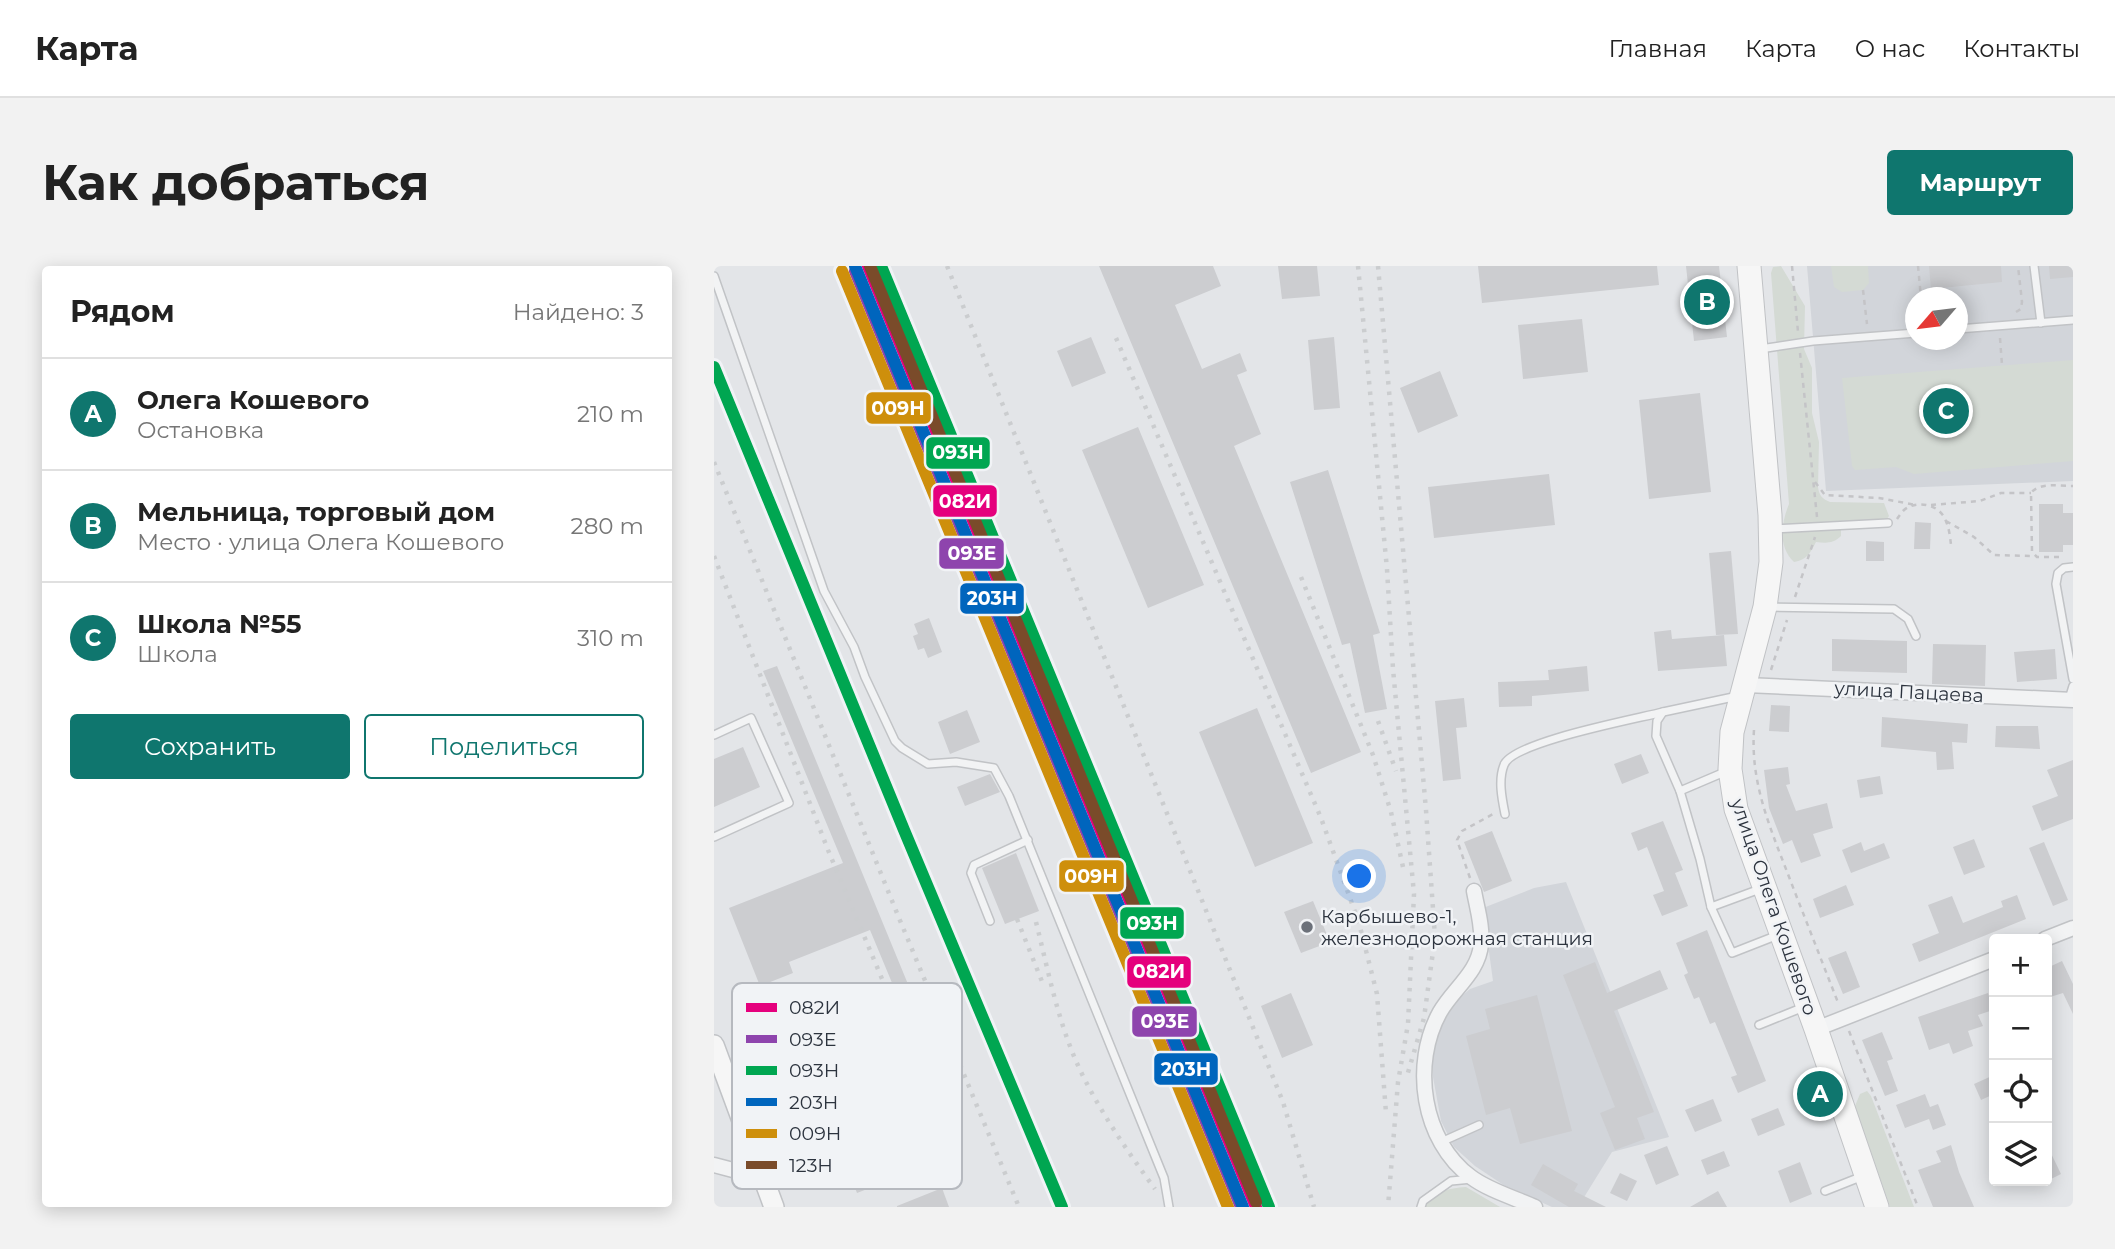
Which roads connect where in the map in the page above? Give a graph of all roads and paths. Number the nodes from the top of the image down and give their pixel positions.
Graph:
1 (1749, 266) edge
2 (1792, 266) edge
3 (1918, 266) edge
4 (2018, 266) edge
5 (2034, 266) edge
6 (714, 276) edge
7 (1921, 287) edge
8 (1863, 290) dead end
9 (2012, 313) dead end
10 (2073, 320) edge
11 (2041, 323) junction
12 (1868, 327) dead end
13 (1968, 328) edge
14 (1905, 334) edge
15 (2000, 334) dead end
16 (1799, 343) junction
17 (1756, 349) junction
18 (2002, 365) dead end
19 (1814, 482) junction
20 (2073, 486) edge
21 (2031, 494) junction
22 (1916, 505) junction
23 (1931, 505) junction
24 (1946, 521) junction
25 (1888, 523) joint
26 (1818, 526) junction
27 (1770, 529) junction
28 (1951, 545) dead end
29 (2034, 556) junction
30 (2061, 557) dead end
31 (2073, 567) edge
32 (1765, 607) junction
33 (1792, 607) junction
34 (1916, 636) dead end
35 (2073, 680) edge
36 (1770, 686) junction
37 (1744, 690) junction
38 (2071, 695) edge
39 (1663, 712) junction
40 (1754, 720) dead end
41 (714, 735) edge
42 (1730, 769) junction
43 (1680, 791) junction
44 (1505, 811) joint
45 (714, 837) edge
46 (1028, 841) junction
47 (1764, 887) junction
48 (1474, 891) joint
49 (1711, 907) junction
50 (990, 921) dead end
51 (2073, 928) edge
52 (1781, 934) junction
53 (2052, 936) edge
54 (1989, 961) edge
55 (1808, 1006) junction
56 (1844, 1018) junction
57 (1759, 1025) dead end
58 (1816, 1029) junction
59 (714, 1045) edge
60 (732, 1093) edge
61 (1479, 1125) dead end
62 (1440, 1142) junction
63 (714, 1165) edge
64 (732, 1170) edge
65 (1867, 1175) junction
66 (1473, 1179) junction
67 (768, 1189) edge
68 (1825, 1191) dead end
69 (774, 1207) edge
70 (1169, 1207) edge
71 (1420, 1207) edge
72 (1535, 1207) edge
73 (1877, 1207) edge
74 (1918, 1207) edge

1 - 17 main road, улица Олега Кошевого
2 - 16 path
3 - 7 path
4 - 9 path
5 - 11 lane
6 - 46 lane
8 - 12 path
10 - 11 lane
11 - 13 lane
14 - 16 lane
15 - 18 path
16 - 17 lane
16 - 19 path
17 - 27 main road, улица Олега Кошевого
19 - 22 path
19 - 26 path
20 - 21 path
21 - 23 path
21 - 29 path
22 - 23 path
22 - 25 path
23 - 24 path
24 - 28 path
24 - 29 path
25 - 26 lane
26 - 27 lane
26 - 33 path
27 - 32 main road, улица Олега Кошевого
29 - 30 path
31 - 35 lane
32 - 33 lane
32 - 37 main road, улица Олега Кошевого
33 - 34 lane
33 - 36 path
36 - 37 street, улица Пацаева
36 - 38 street, улица Пацаева
37 - 39 lane
37 - 42 main road, улица Олега Кошевого
39 - 43 lane
39 - 44 lane
40 - 56 path
41 - 45 lane
42 - 43 lane
42 - 47 main road, улица Олега Кошевого
43 - 49 lane
44 - 48 path
46 - 50 lane
46 - 70 lane
47 - 49 lane
47 - 52 main road, улица Олега Кошевого
48 - 62 street
49 - 52 lane
51 - 53 street
52 - 55 main road, улица Олега Кошевого
54 - 56 street
55 - 57 lane
55 - 58 main road, улица Олега Кошевого
56 - 58 street
56 - 74 path
58 - 65 main road, улица Олега Кошевого
59 - 60 main road
61 - 62 lane
62 - 66 street
63 - 64 street
65 - 68 lane
65 - 73 main road, улица Олега Кошевого
66 - 71 lane
66 - 72 street
67 - 69 main road

